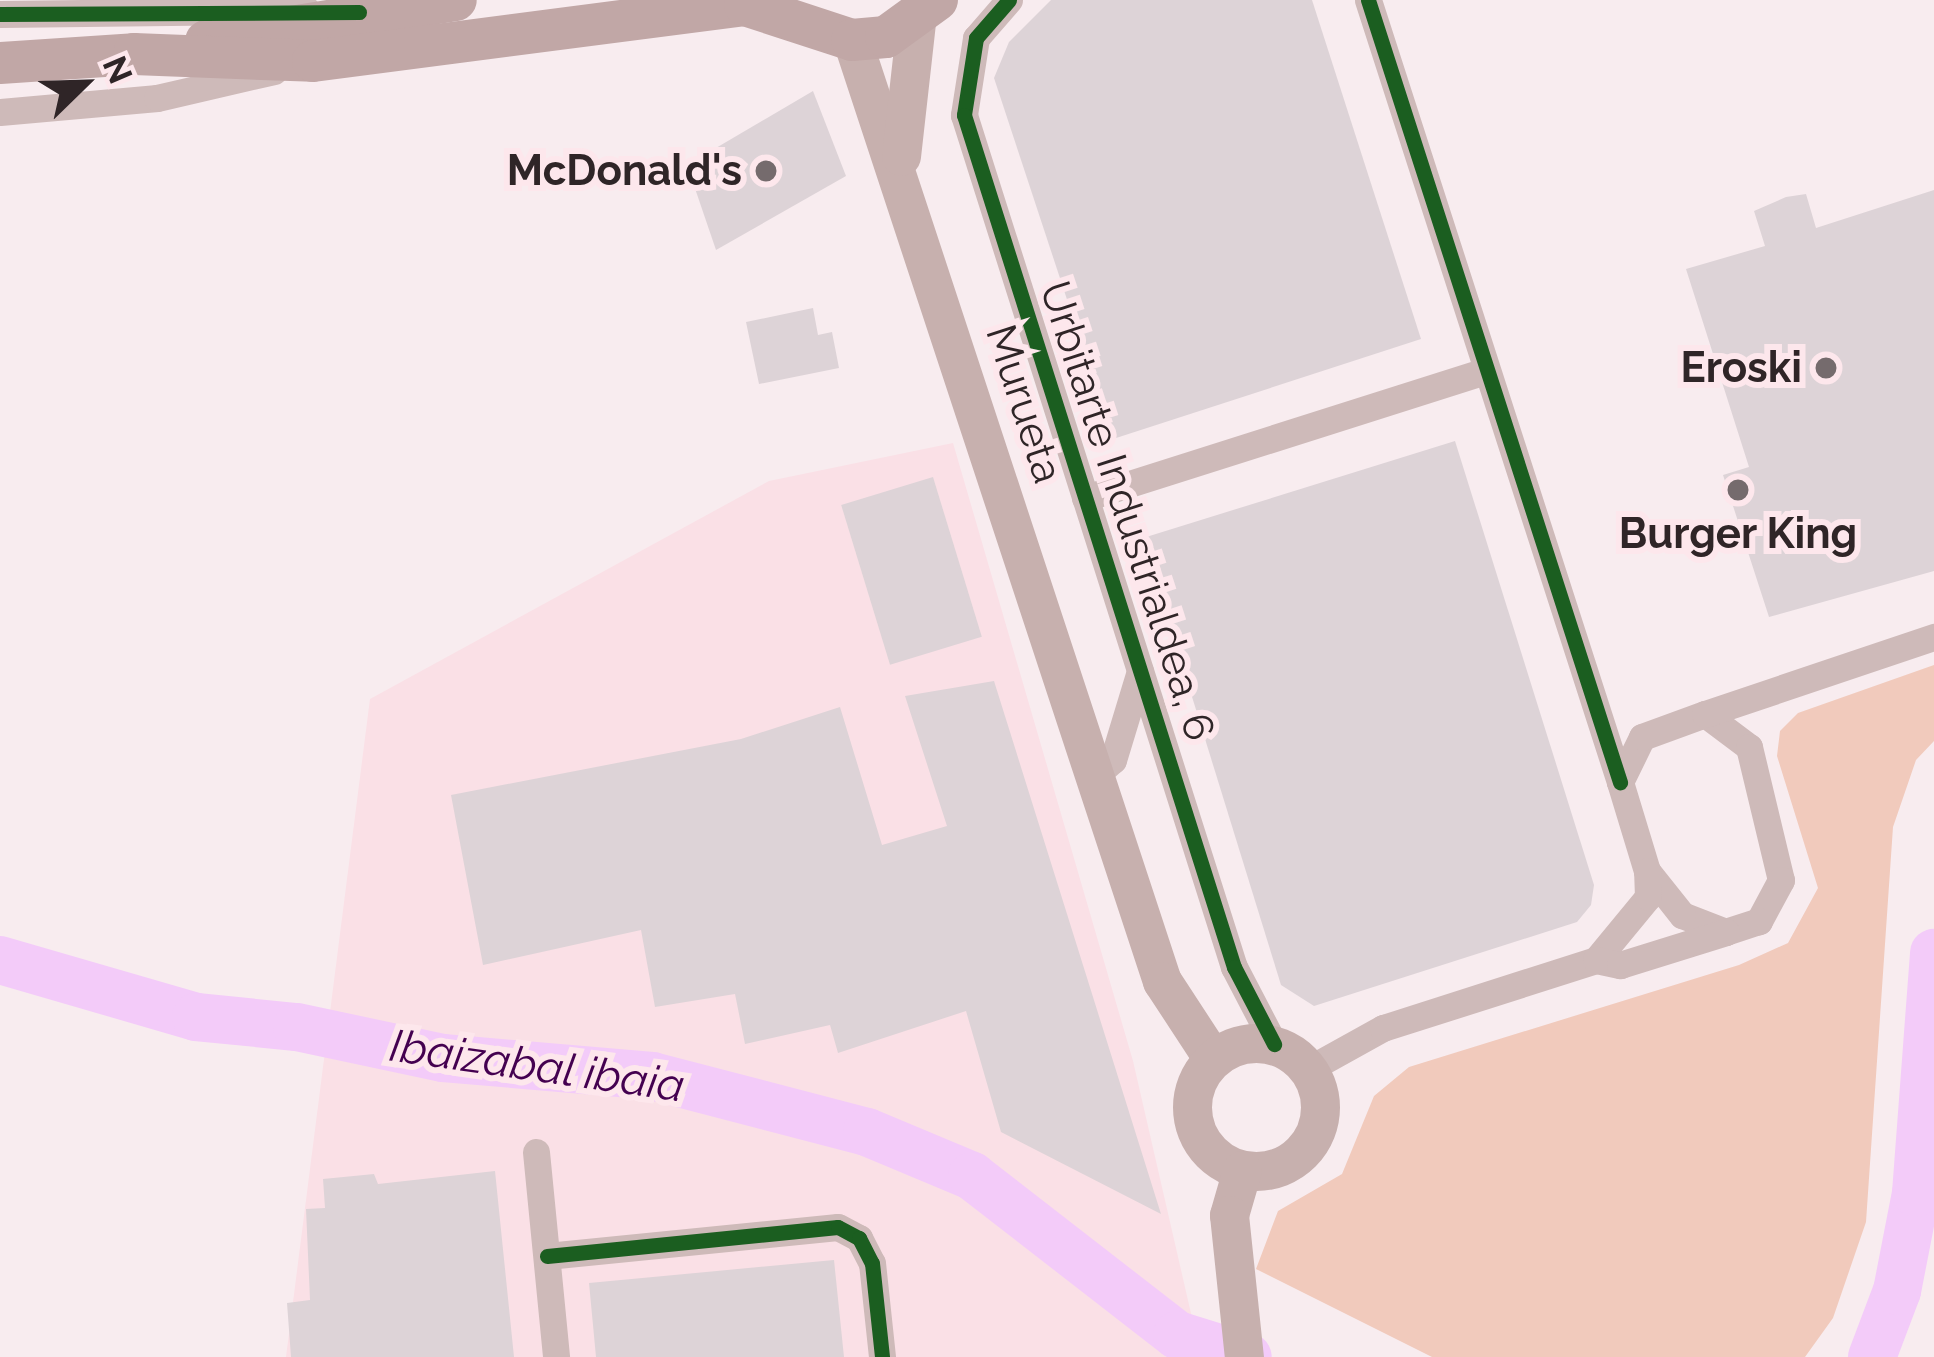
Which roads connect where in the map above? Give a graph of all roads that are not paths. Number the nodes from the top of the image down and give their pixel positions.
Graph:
1 (456, 0) edge
2 (787, 0) edge
3 (1009, 0) edge
4 (1368, 0) edge
5 (0, 1) edge
6 (927, 11) edge
7 (61, 12) junction
8 (359, 12) junction
9 (0, 14) edge
10 (838, 36) junction
11 (134, 55) junction
12 (313, 62) junction
13 (0, 63) edge
14 (0, 112) edge
15 (899, 179) junction
16 (1483, 372) junction
17 (1085, 498) junction
18 (1934, 637) edge
19 (1140, 671) junction
20 (1771, 693) junction
21 (1735, 706) junction
22 (1705, 714) junction
23 (1749, 747) junction
24 (1096, 776) junction
25 (1620, 782) junction
26 (1647, 871) junction
27 (1726, 932) junction
28 (1597, 960) junction
29 (1274, 1044) junction
30 (1213, 1059) junction
31 (1309, 1069) junction
32 (536, 1152) dead end
33 (1242, 1170) junction
34 (547, 1256) junction
35 (556, 1357) edge
36 (882, 1357) edge
37 (1244, 1357) edge

1 - 8 main road
2 - 10 main road
3 - 17 street, Urbitarte Industrialdea, 6
4 - 16 street
5 - 7 street
6 - 10 main road
6 - 15 street, Murueta
7 - 8 street
7 - 9 street
8 - 11 main road
10 - 12 main road
10 - 15 street, Murueta
11 - 12 main road
11 - 13 main road
12 - 14 street
15 - 24 street, Murueta
16 - 17 street
16 - 25 street
17 - 19 street, Urbitarte Industrialdea, 6
18 - 20 street
19 - 24 street
19 - 29 street, Urbitarte Industrialdea, 6
20 - 21 street
20 - 23 street
21 - 22 street
21 - 23 street
22 - 23 street
22 - 25 street
23 - 27 street
24 - 30 street, Murueta
25 - 26 street
26 - 27 street
26 - 28 street
27 - 28 street
28 - 31 street
29 - 30 street
29 - 31 street
30 - 33 street
31 - 33 street
32 - 34 street
33 - 37 street
34 - 35 street
34 - 36 street

